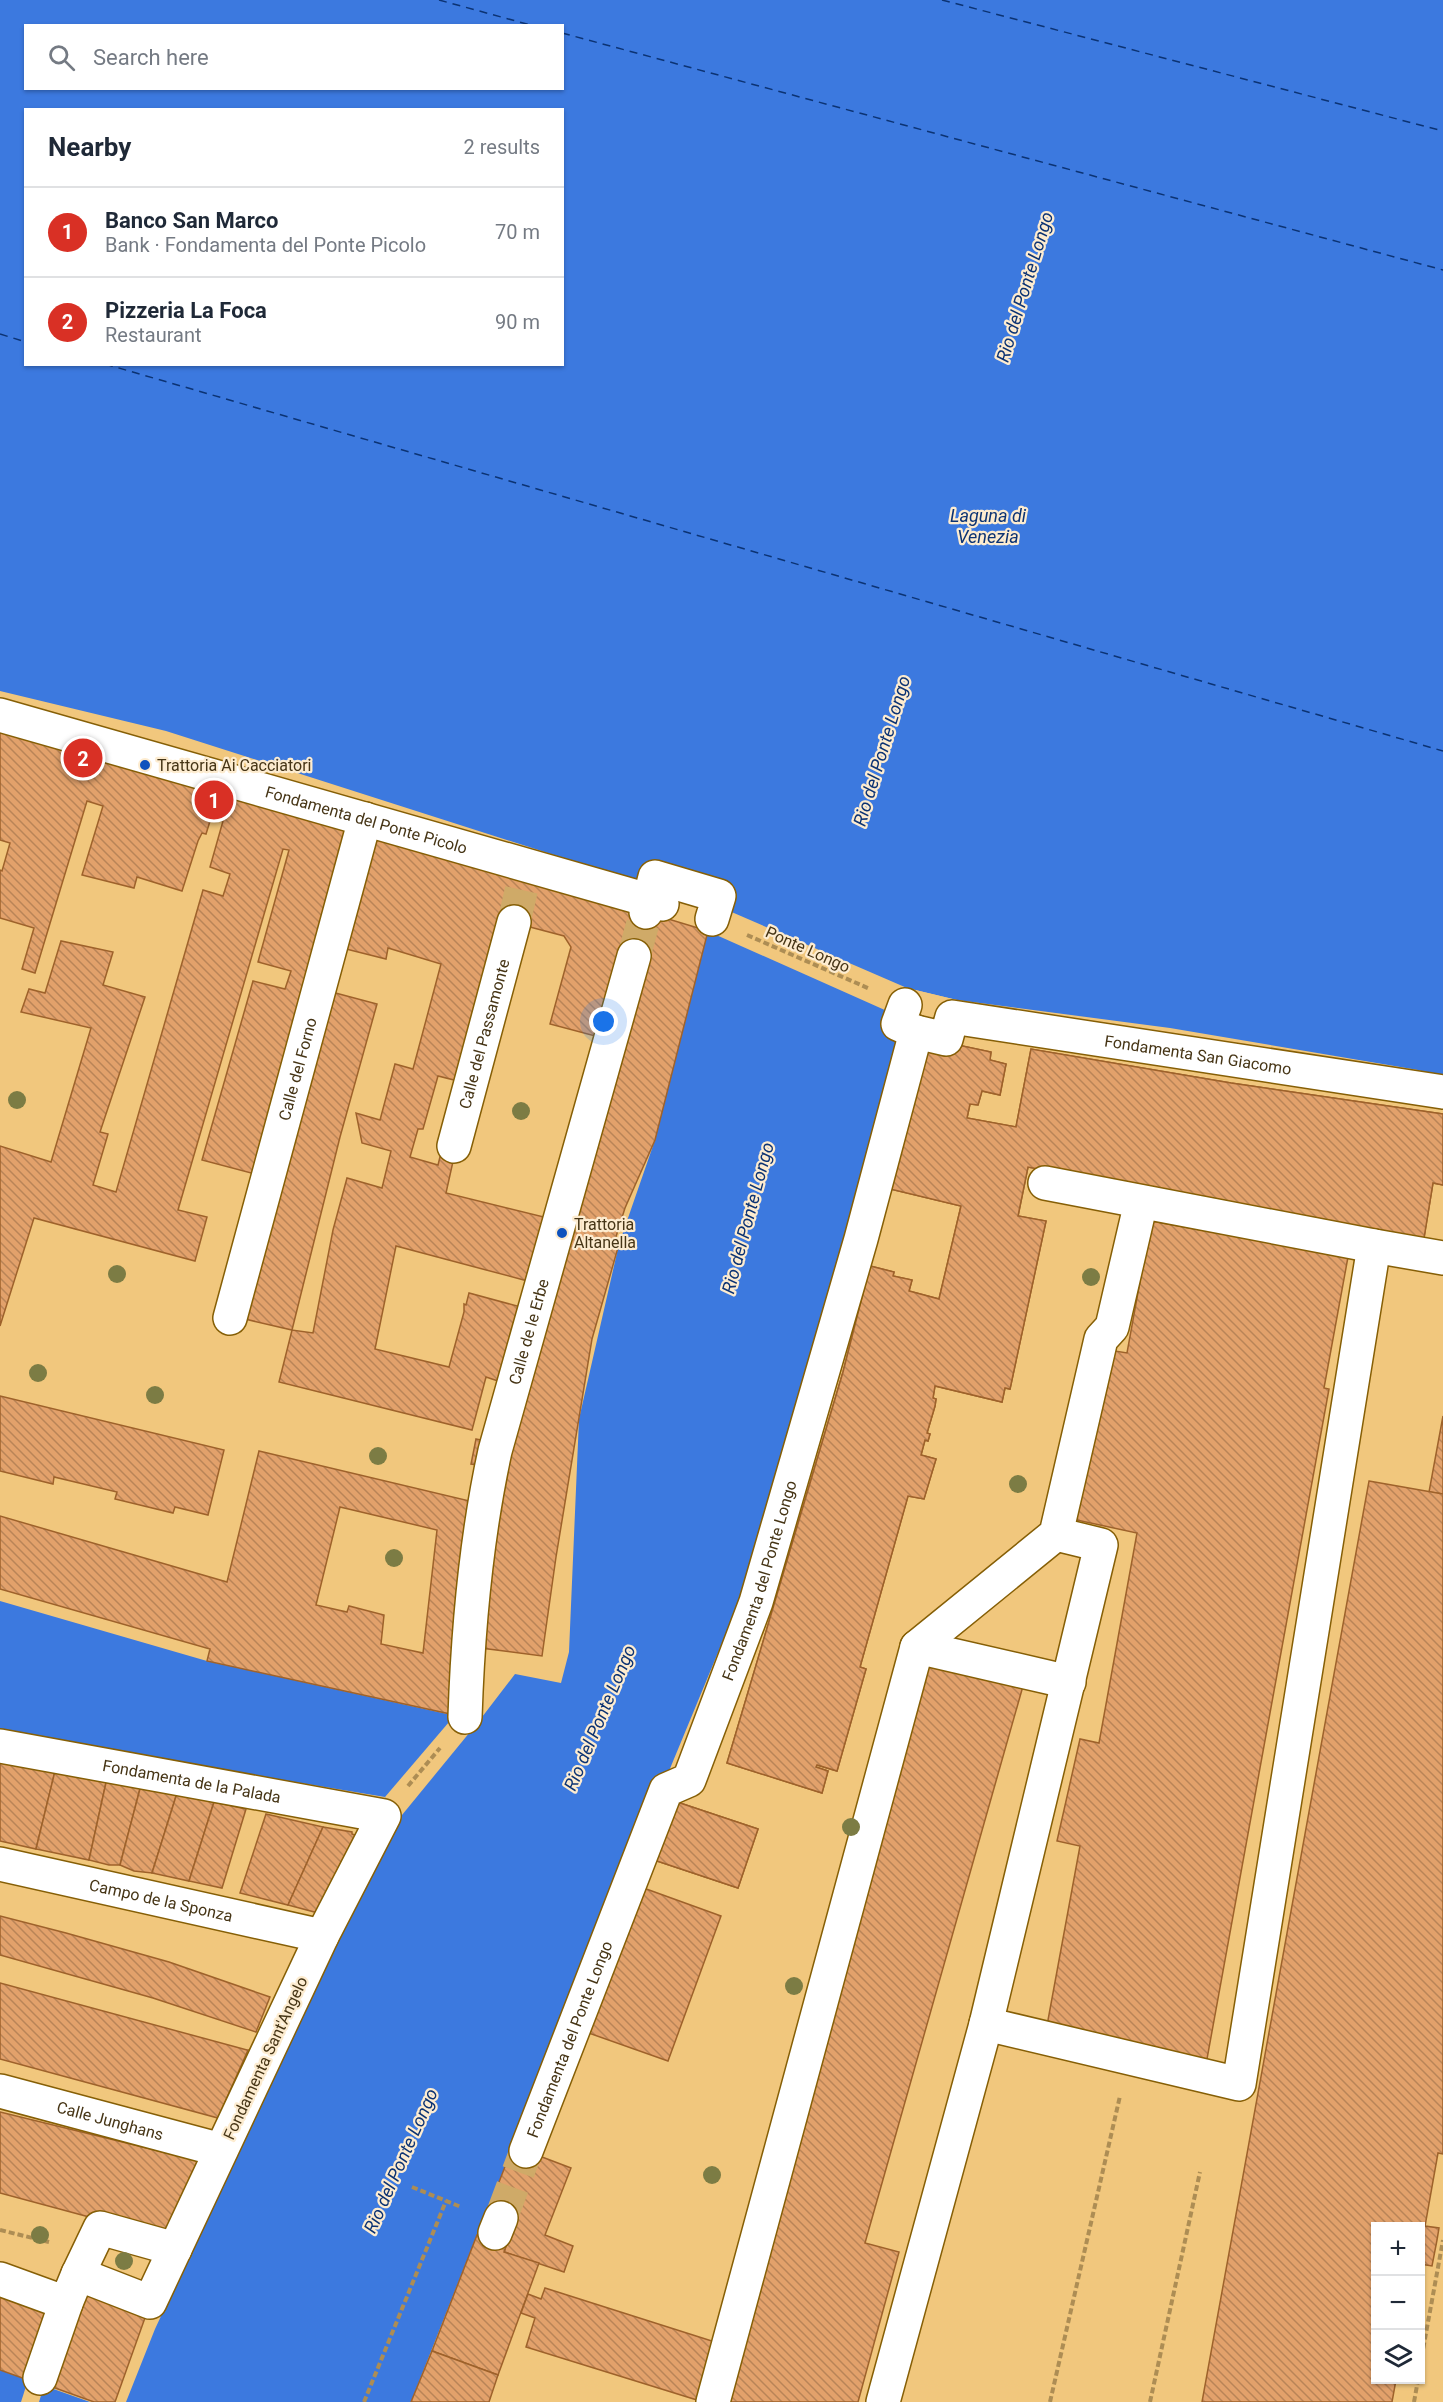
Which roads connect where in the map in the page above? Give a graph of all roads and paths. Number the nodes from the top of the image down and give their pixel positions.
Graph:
1 (0, 715) edge
2 (365, 819) junction
3 (712, 919) joint
4 (513, 922) tunnel mouth
5 (634, 956) tunnel mouth
6 (910, 1018) junction
7 (1443, 1092) edge
8 (454, 1146) dead end
9 (1045, 1183) dead end
10 (1141, 1202) junction
11 (1374, 1246) junction
12 (1443, 1258) edge
13 (230, 1318) dead end
14 (1056, 1534) junction
15 (917, 1647) junction
16 (1069, 1682) junction
17 (465, 1717) joint
18 (0, 1746) edge
19 (384, 1816) junction
20 (0, 1864) edge
21 (322, 1936) junction
22 (986, 2024) junction
23 (1128, 2057) junction
24 (0, 2091) edge
25 (221, 2150) junction
26 (526, 2151) tunnel mouth
27 (1200, 2172) dead end
28 (412, 2187) dead end
29 (446, 2201) junction
30 (498, 2225) dead end
31 (0, 2230) edge
32 (1443, 2240) edge
33 (57, 2244) dead end
34 (175, 2249) junction
35 (0, 2279) edge
36 (72, 2288) junction
37 (1425, 2339) edge
38 (40, 2378) dead end
39 (1417, 2384) edge
40 (364, 2402) edge
41 (713, 2402) edge
42 (883, 2402) edge
43 (1050, 2402) edge
44 (1150, 2402) edge
45 (1414, 2402) edge

1 - 2 street, Fondamenta del Ponte Picolo
2 - 3 street, Fondamenta del Ponte Picolo
2 - 13 street, Calle del Forno
3 - 6 path, Ponte Longo
4 - 8 street, Calle del Passamonte
5 - 17 street, Calle de le Erbe
6 - 7 street, Fondamenta San Giacomo
6 - 26 street, Fondamenta del Ponte Longo
9 - 10 street
10 - 11 street
10 - 14 street
11 - 12 street
11 - 23 street
14 - 15 street
14 - 16 street
15 - 16 street
15 - 41 street
16 - 22 street
17 - 19 path
18 - 19 street, Fondamenta de la Palada
19 - 21 street, Fondamenta Sant'Angelo
20 - 21 street, Campo de la Sponza
21 - 25 street, Fondamenta Sant'Angelo
22 - 23 street
22 - 42 street
23 - 43 path
24 - 25 street, Calle Junghans
25 - 34 street, Fondamenta Sant'Angelo
27 - 44 path
28 - 29 path
29 - 30 path
29 - 40 path
31 - 33 path
32 - 37 path
34 - 36 street, Fondamenta Sant'Angelo
34 - 36 street
35 - 36 street
36 - 38 street
39 - 45 path

